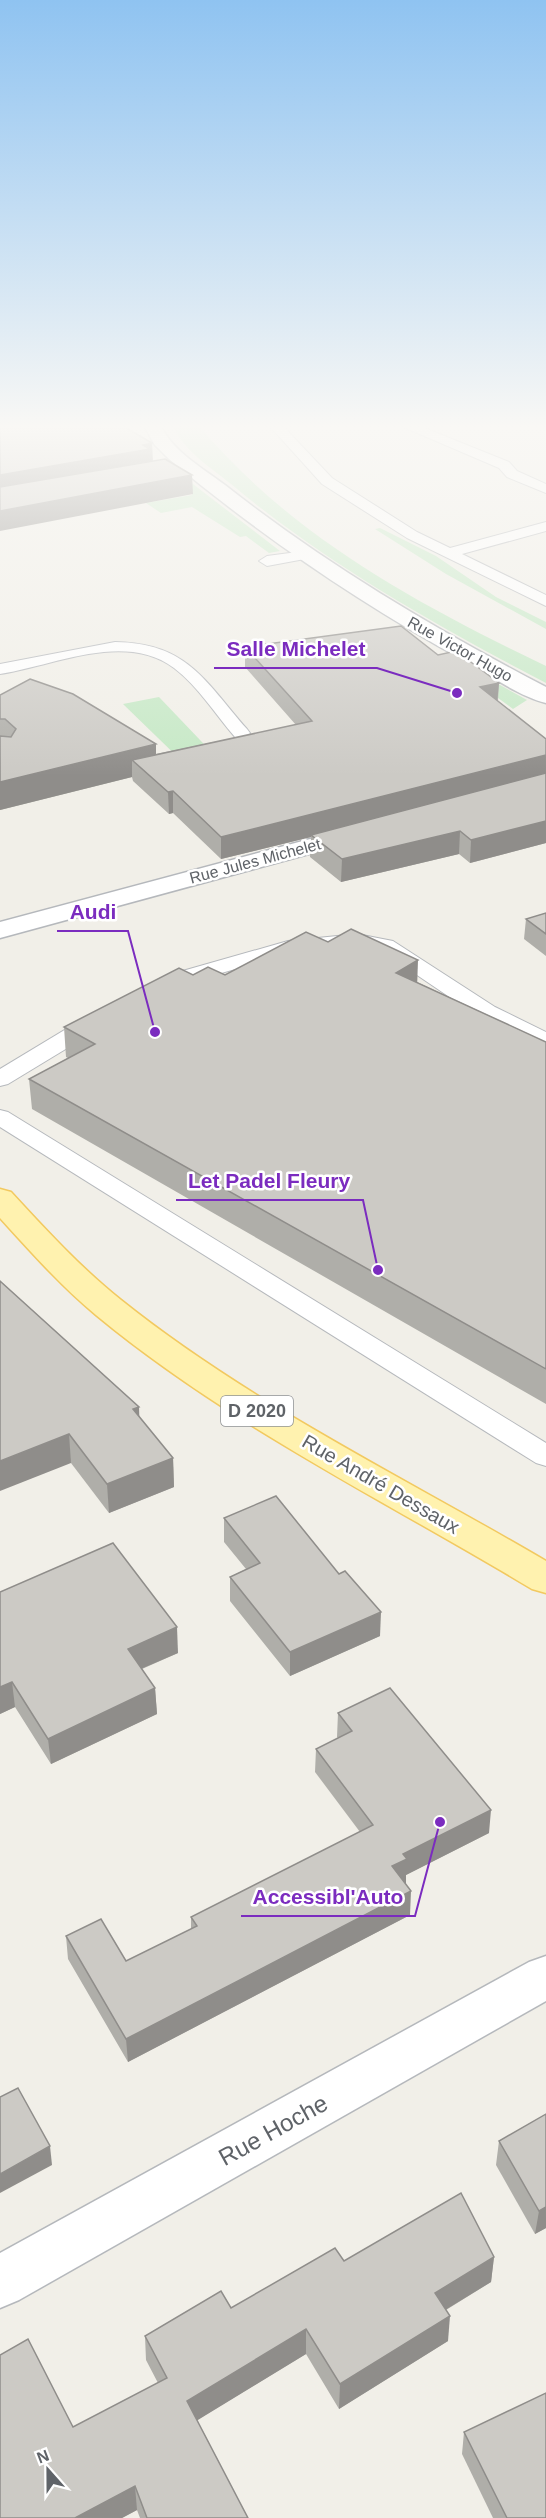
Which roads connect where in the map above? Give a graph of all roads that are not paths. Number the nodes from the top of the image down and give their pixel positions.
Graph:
1 (283, 541) edge
2 (423, 541) edge
3 (493, 541) edge
4 (448, 553) junction
5 (305, 555) junction
6 (267, 561) dead end
7 (546, 601) edge
8 (0, 669) edge
9 (546, 696) edge
10 (241, 733) dead end
11 (378, 828) edge
12 (0, 930) edge
13 (160, 985) edge
14 (115, 1008) edge
15 (546, 1041) edge
16 (0, 1079) edge
17 (0, 1118) edge
18 (0, 1199) edge
19 (546, 1456) edge
20 (544, 1575) edge
21 (546, 1977) edge
22 (0, 2282) edge

1 - 5 street, Rue Victor Hugo
2 - 4 lane
3 - 4 lane
4 - 7 lane
5 - 6 lane
5 - 9 street, Rue Victor Hugo
8 - 10 lane
11 - 12 street, Rue Jules Michelet
13 - 15 lane
14 - 16 lane
17 - 19 lane
18 - 20 main road, Rue André Dessaux / D 2020
21 - 22 street, Rue Hoche

